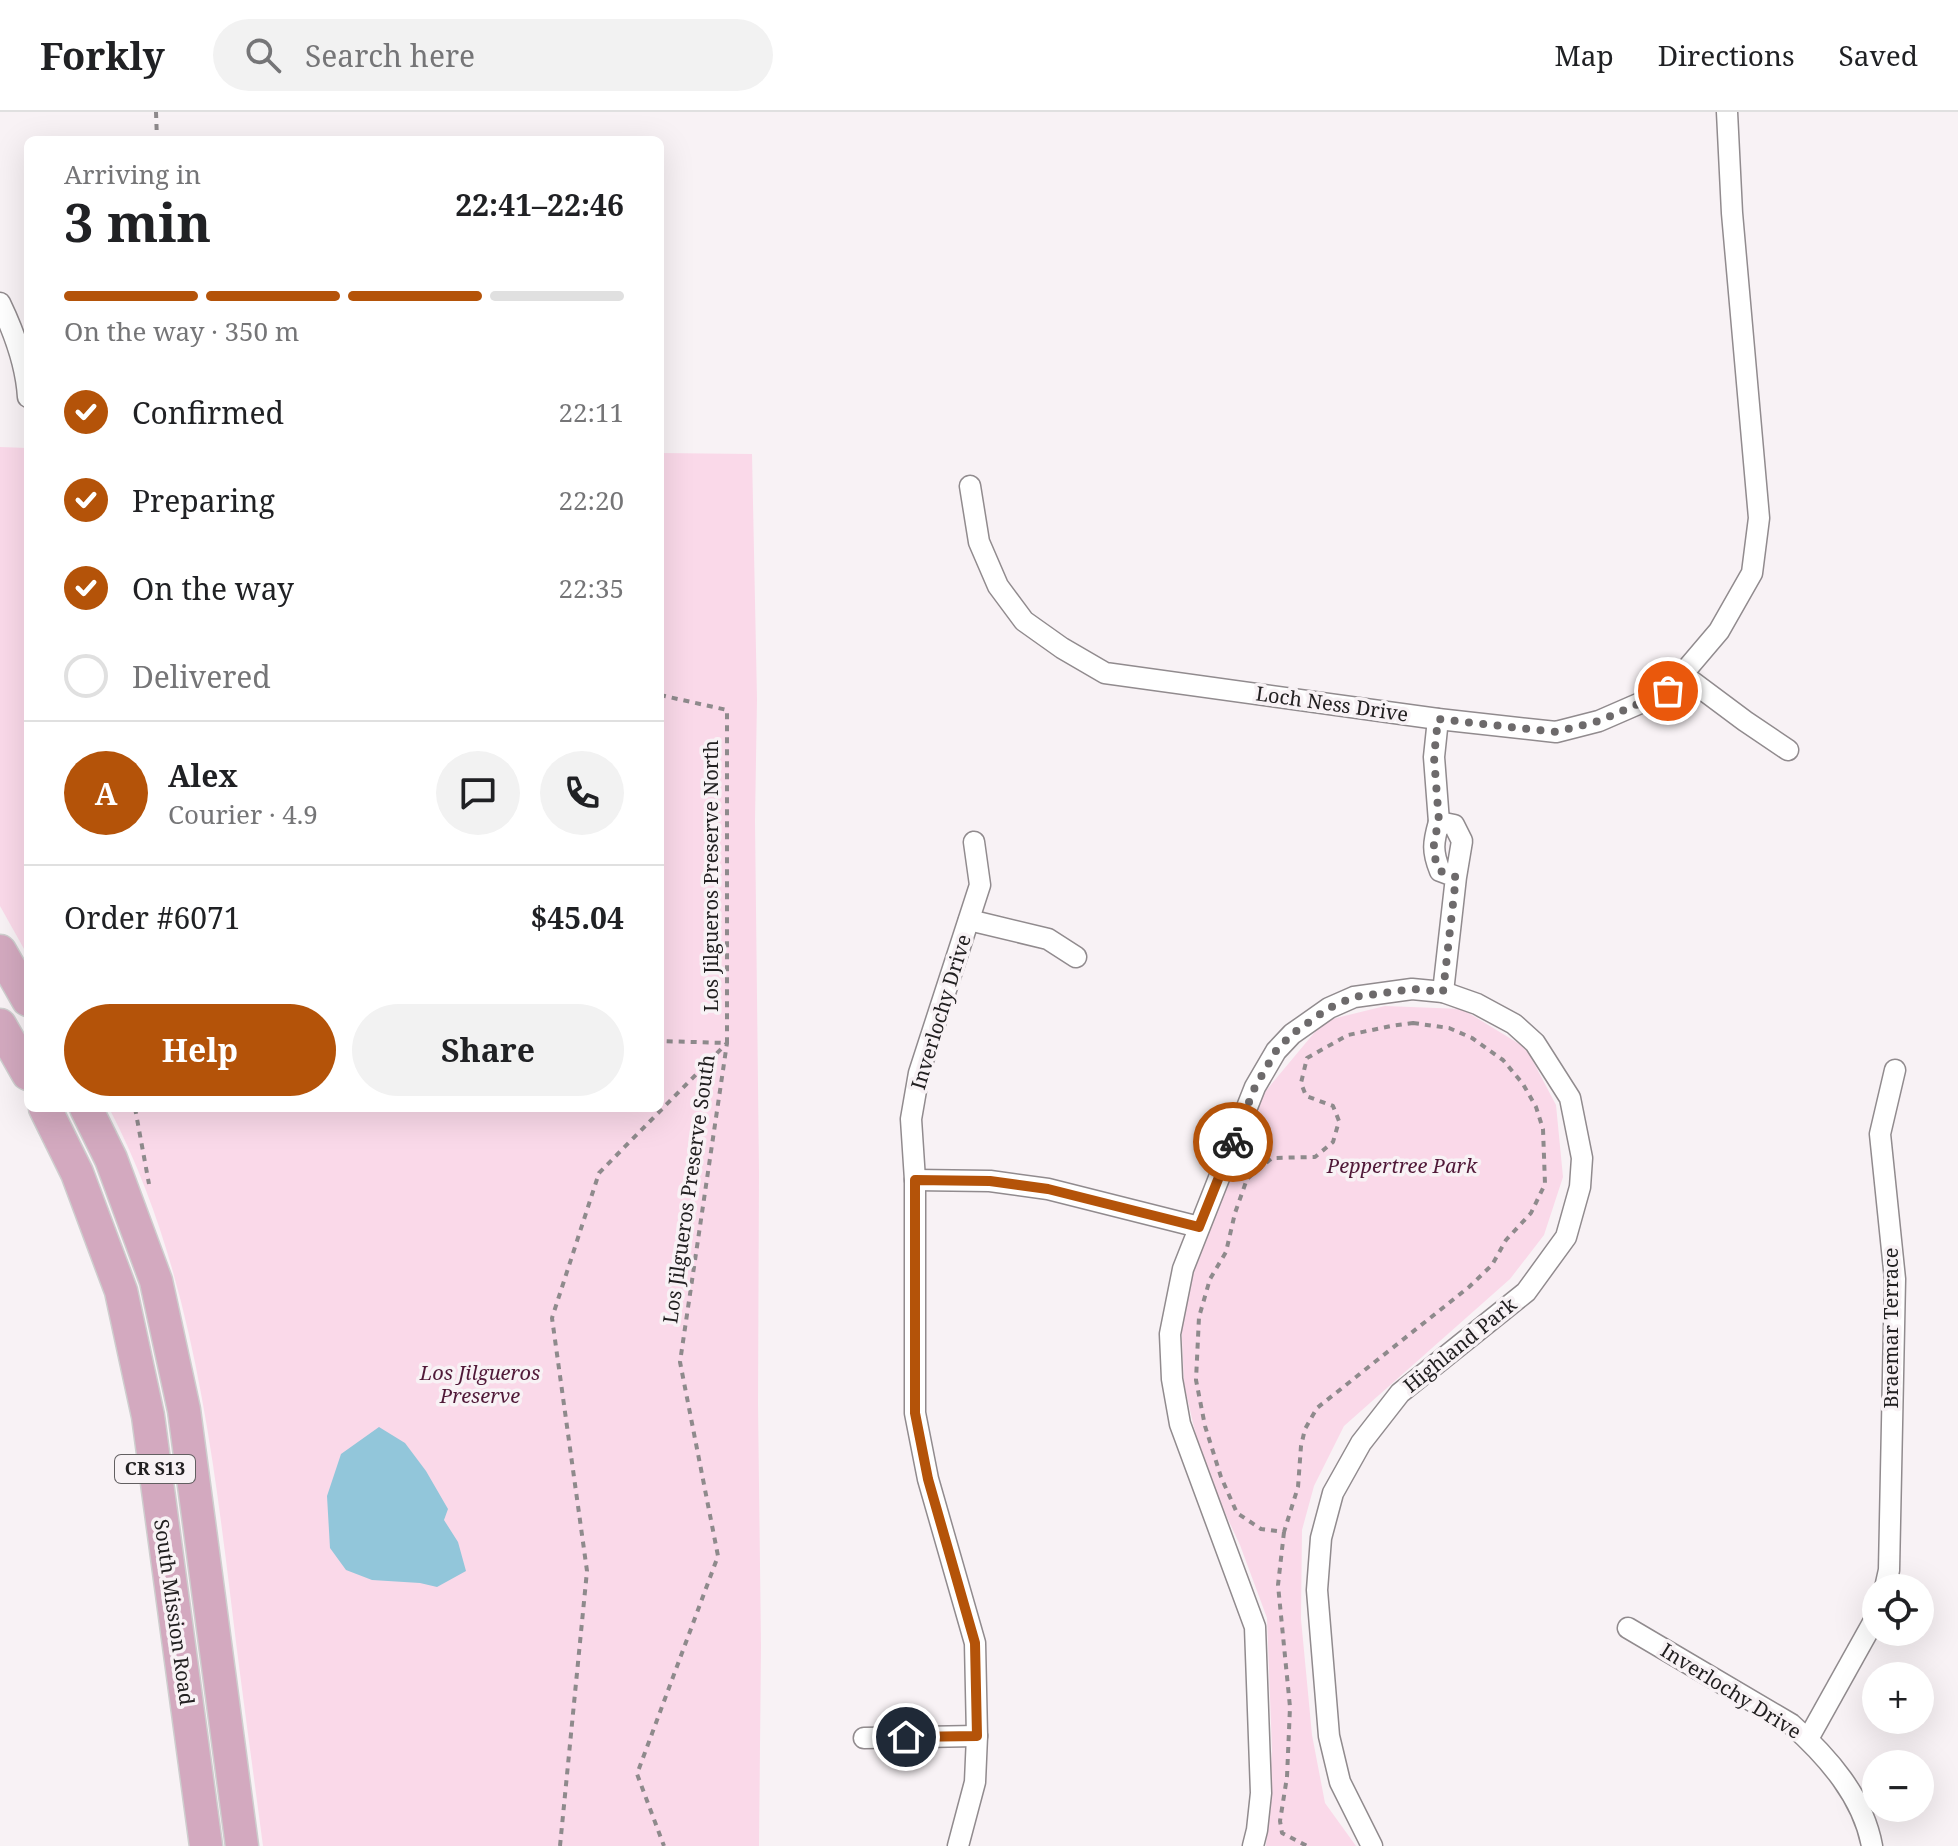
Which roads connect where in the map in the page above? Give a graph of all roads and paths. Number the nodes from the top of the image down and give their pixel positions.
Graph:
1 (156, 112) edge
2 (1727, 112) edge
3 (157, 136) edge
4 (0, 303) edge
5 (10, 350) edge
6 (24, 376) edge
7 (970, 486) dead end
8 (1682, 674) junction
9 (664, 696) edge
10 (1438, 719) junction
11 (1788, 750) dead end
12 (1439, 822) junction
13 (974, 842) dead end
14 (1456, 877) junction
15 (969, 920) junction
16 (0, 951) edge
17 (1076, 957) dead end
18 (1443, 992) junction
19 (24, 993) edge
20 (0, 1025) edge
21 (664, 1041) edge
22 (727, 1043) junction
23 (24, 1067) edge
24 (1895, 1070) dead end
25 (664, 1107) edge
26 (47, 1112) edge
27 (88, 1112) edge
28 (659, 1112) edge
29 (915, 1180) junction
30 (1199, 1227) junction
31 (1284, 1532) junction
32 (1888, 1574) edge
33 (1628, 1628) dead end
34 (1862, 1642) edge
35 (977, 1736) junction
36 (864, 1738) dead end
37 (1808, 1739) junction
38 (206, 1846) edge
39 (242, 1846) edge
40 (560, 1846) edge
41 (664, 1846) edge
42 (958, 1846) edge
43 (1253, 1846) edge
44 (1307, 1846) edge
45 (1372, 1846) edge
46 (1872, 1846) edge

1 - 3 path
2 - 8 street, Loch Ness Drive
4 - 5 street
5 - 6 street
7 - 10 street, Loch Ness Drive
8 - 10 street, Loch Ness Drive
8 - 11 street
9 - 22 path, Los Jilgueros Preserve North
10 - 12 street
12 - 14 street
12 - 14 street
13 - 15 street, Inverlochy Drive
14 - 18 street
15 - 17 street
15 - 29 street, Inverlochy Drive
16 - 19 main road
18 - 30 street, Highland Park
18 - 45 street, Highland Park
20 - 23 main road
21 - 22 path
22 - 25 path, Los Jilgueros Preserve South
22 - 41 path, Los Jilgueros Preserve South
24 - 32 street, Braemar Terrace
26 - 38 main road, South Mission Road / CR S13
27 - 39 main road, South Mission Road / CR S13
28 - 40 path, Los Jilgueros Preserve South
29 - 30 street
29 - 35 street, Inverlochy Drive
30 - 43 street, Highland Park
31 - 31 path
31 - 44 path
33 - 37 street, Inverlochy Drive
34 - 37 street
35 - 36 street
35 - 42 street, Inverlochy Drive
37 - 46 street, Inverlochy Drive

